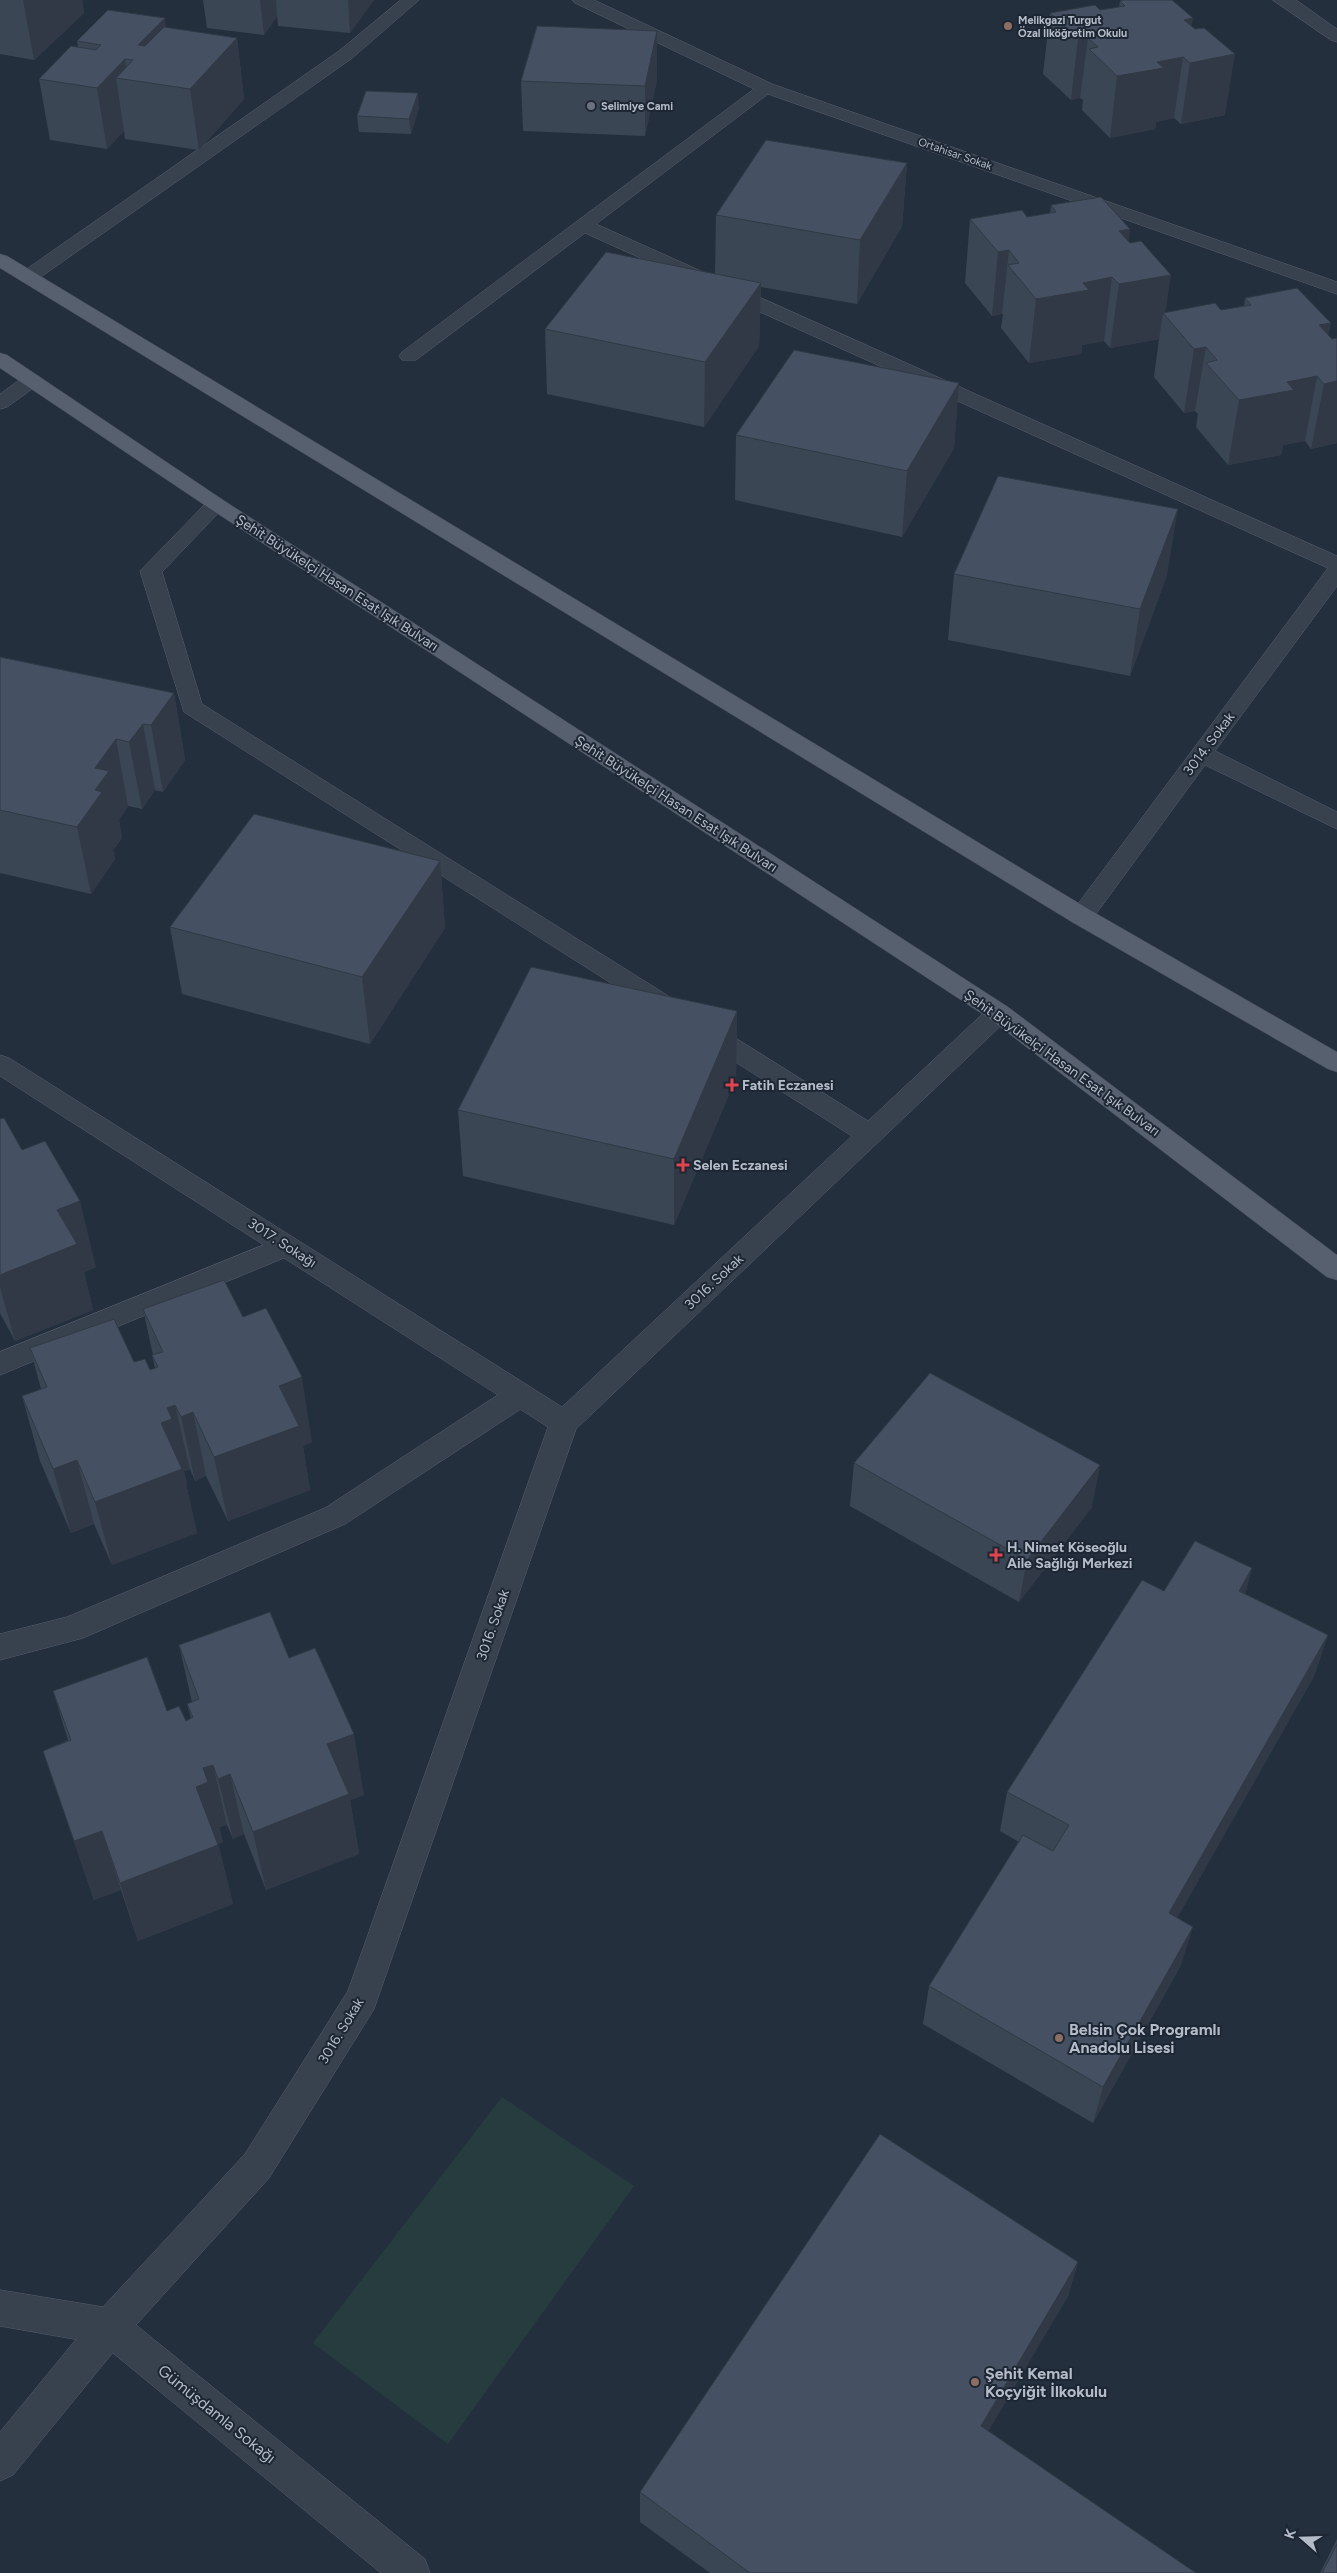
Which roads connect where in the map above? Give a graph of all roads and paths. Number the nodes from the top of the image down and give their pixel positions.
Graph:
1 (411, 0) edge
2 (581, 0) edge
3 (1288, 1) edge
4 (1337, 37) edge
5 (766, 88) junction
6 (583, 225) junction
7 (0, 260) edge
8 (28, 277) junction
9 (1337, 288) edge
10 (409, 356) dead end
11 (0, 359) edge
12 (32, 380) junction
13 (0, 403) edge
14 (216, 504) junction
15 (1337, 564) edge
16 (1337, 571) edge
17 (1202, 754) junction
18 (1337, 821) edge
19 (1081, 916) junction
20 (998, 1013) junction
21 (1337, 1063) edge
22 (0, 1064) edge
23 (870, 1134) junction
24 (286, 1246) junction
25 (1337, 1270) edge
26 (0, 1364) edge
27 (520, 1395) junction
28 (564, 1423) junction
29 (0, 1647) edge
30 (0, 2308) edge
31 (110, 2326) junction
32 (0, 2462) edge
33 (411, 2573) edge

1 - 8 street
2 - 5 street, Ortahisar Sokak
3 - 4 street
5 - 6 street
5 - 9 street, Ortahisar Sokak
6 - 10 street
6 - 15 street
7 - 8 main road
8 - 19 main road
11 - 12 main road, Şehit Büyükelçi Hasan Esat Işık Bulvarı
12 - 13 street
12 - 14 main road, Şehit Büyükelçi Hasan Esat Işık Bulvarı
14 - 20 main road, Şehit Büyükelçi Hasan Esat Işık Bulvarı
14 - 23 street
16 - 17 street, 3014. Sokak
17 - 18 street
17 - 19 street, 3014. Sokak
19 - 21 main road
20 - 23 street, 3016. Sokak
20 - 25 main road, Şehit Büyükelçi Hasan Esat Işık Bulvarı
22 - 24 street, 3017. Sokağı
23 - 28 street, 3016. Sokak
24 - 26 street
24 - 27 street, 3017. Sokağı
27 - 28 street, 3017. Sokağı
27 - 29 street
28 - 31 street, 3016. Sokak
30 - 31 street
31 - 32 street, 3016. Sokak
31 - 33 street, Gümüşdamla Sokağı

